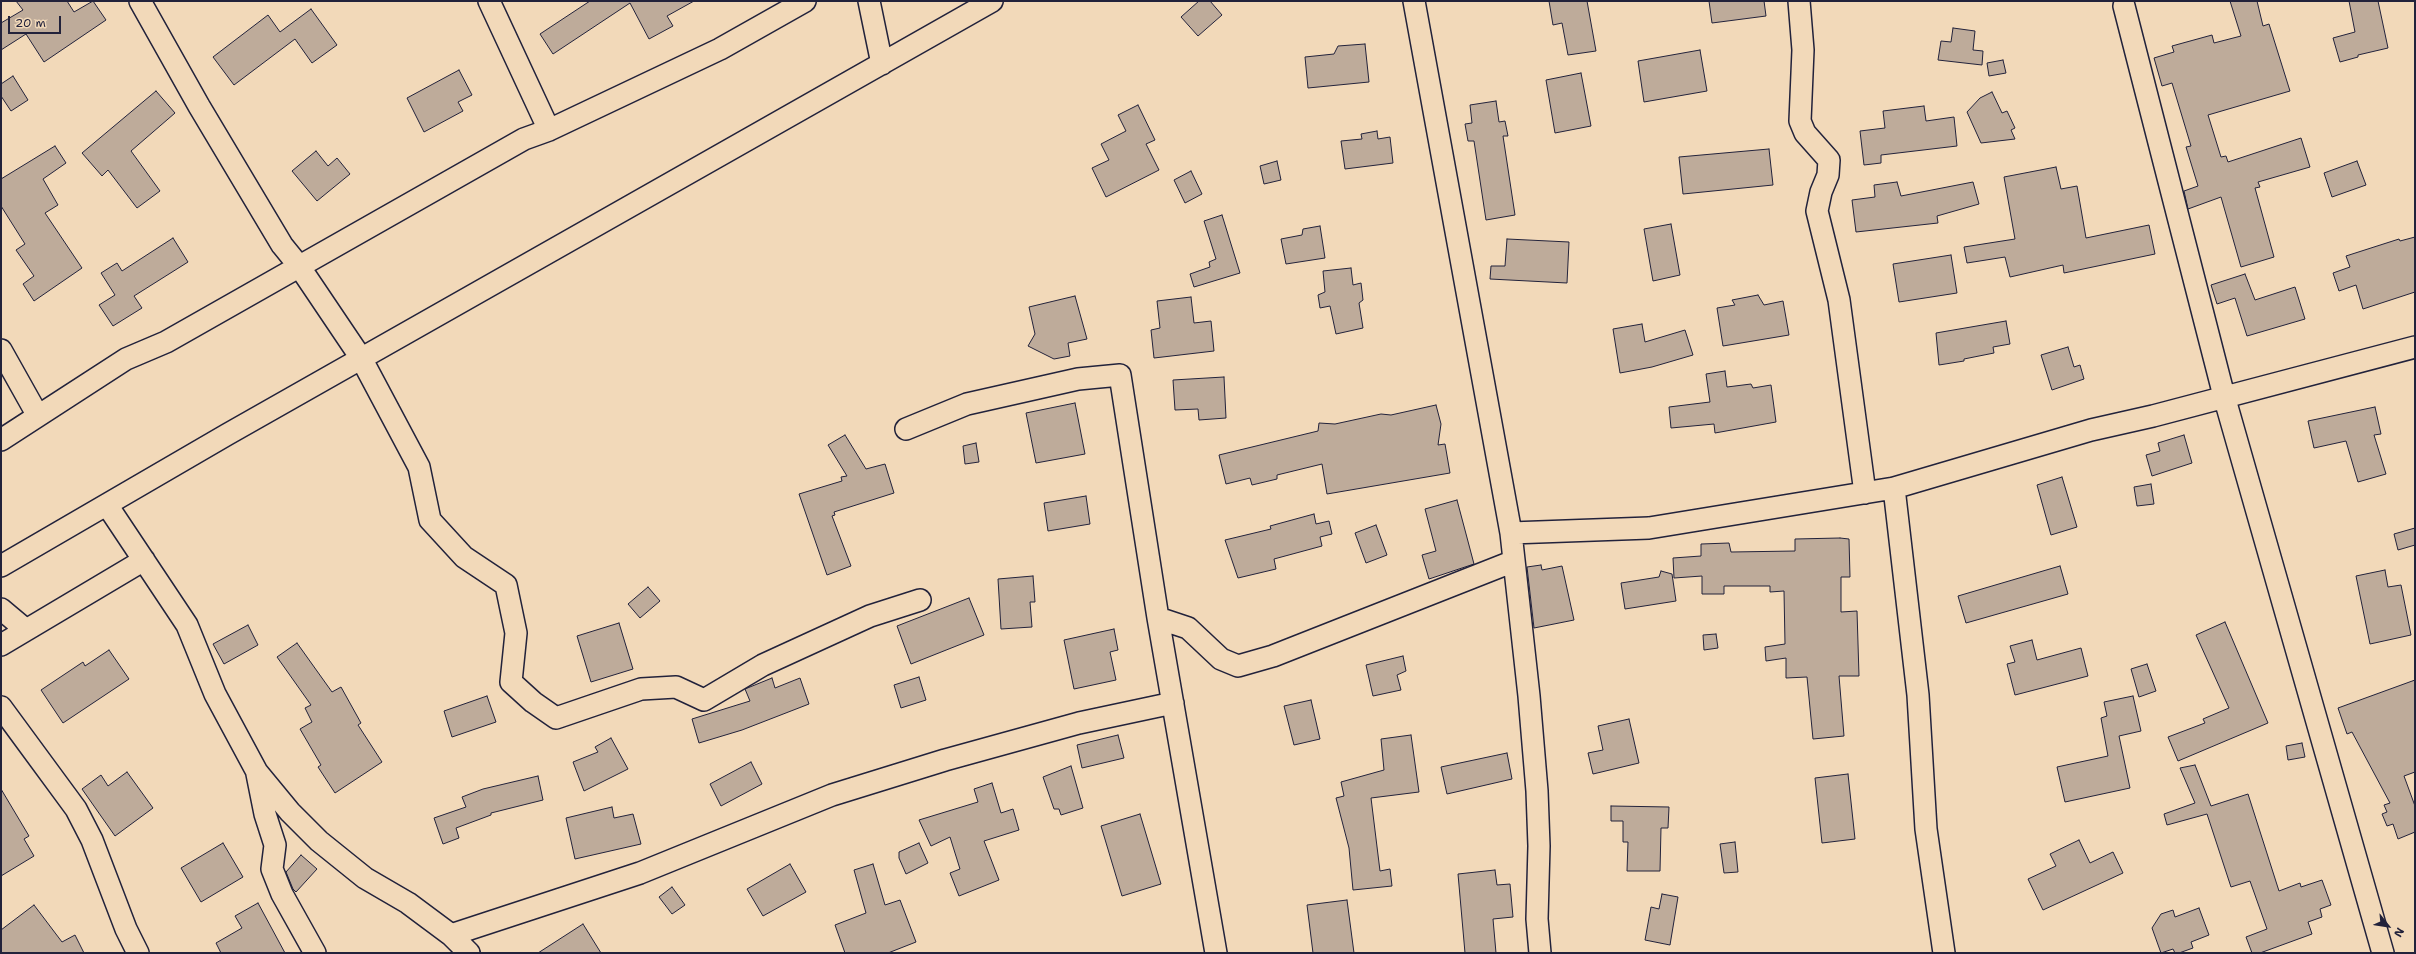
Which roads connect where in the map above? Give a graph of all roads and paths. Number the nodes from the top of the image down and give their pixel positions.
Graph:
1 (140, 1) edge
2 (489, 1) edge
3 (805, 1) edge
4 (868, 1) edge
5 (992, 1) edge
6 (1414, 1) edge
7 (1799, 1) edge
8 (2124, 6) dead end
9 (882, 64) junction
10 (549, 130) junction
11 (299, 266) junction
12 (2415, 347) edge
13 (1, 350) edge
14 (361, 358) junction
15 (2224, 396) junction
16 (38, 416) junction
17 (906, 429) dead end
18 (1, 440) edge
19 (1894, 488) junction
20 (1865, 493) junction
21 (107, 505) junction
22 (1511, 533) junction
23 (144, 560) junction
24 (1514, 561) junction
25 (1, 566) edge
26 (920, 600) dead end
27 (1, 609) edge
28 (1158, 618) junction
29 (26, 630) junction
30 (1, 645) edge
31 (1173, 703) junction
32 (1, 707) edge
33 (257, 772) junction
34 (290, 812) junction
35 (274, 845) junction
36 (451, 935) junction
37 (138, 953) edge
38 (315, 953) edge
39 (469, 953) edge
40 (1216, 953) edge
41 (1540, 953) edge
42 (1944, 953) edge
43 (2383, 953) edge

1 - 11 street
2 - 10 street
3 - 10 street
4 - 9 street
5 - 9 street
6 - 22 street
7 - 20 street
8 - 15 street
9 - 14 street
10 - 11 street
11 - 14 street
11 - 16 street
12 - 15 street
13 - 16 street
14 - 21 street
14 - 26 street
15 - 19 street
15 - 43 street
16 - 18 street
17 - 28 street
19 - 20 street
19 - 42 street
20 - 22 street
21 - 23 street
21 - 25 street
22 - 24 street
23 - 29 street
23 - 33 street
24 - 28 street
24 - 41 street
27 - 29 street
28 - 31 street
29 - 30 street
31 - 36 street
31 - 40 street
32 - 37 street
33 - 34 street
33 - 35 street
34 - 35 street
34 - 36 street
35 - 38 street
36 - 39 street

